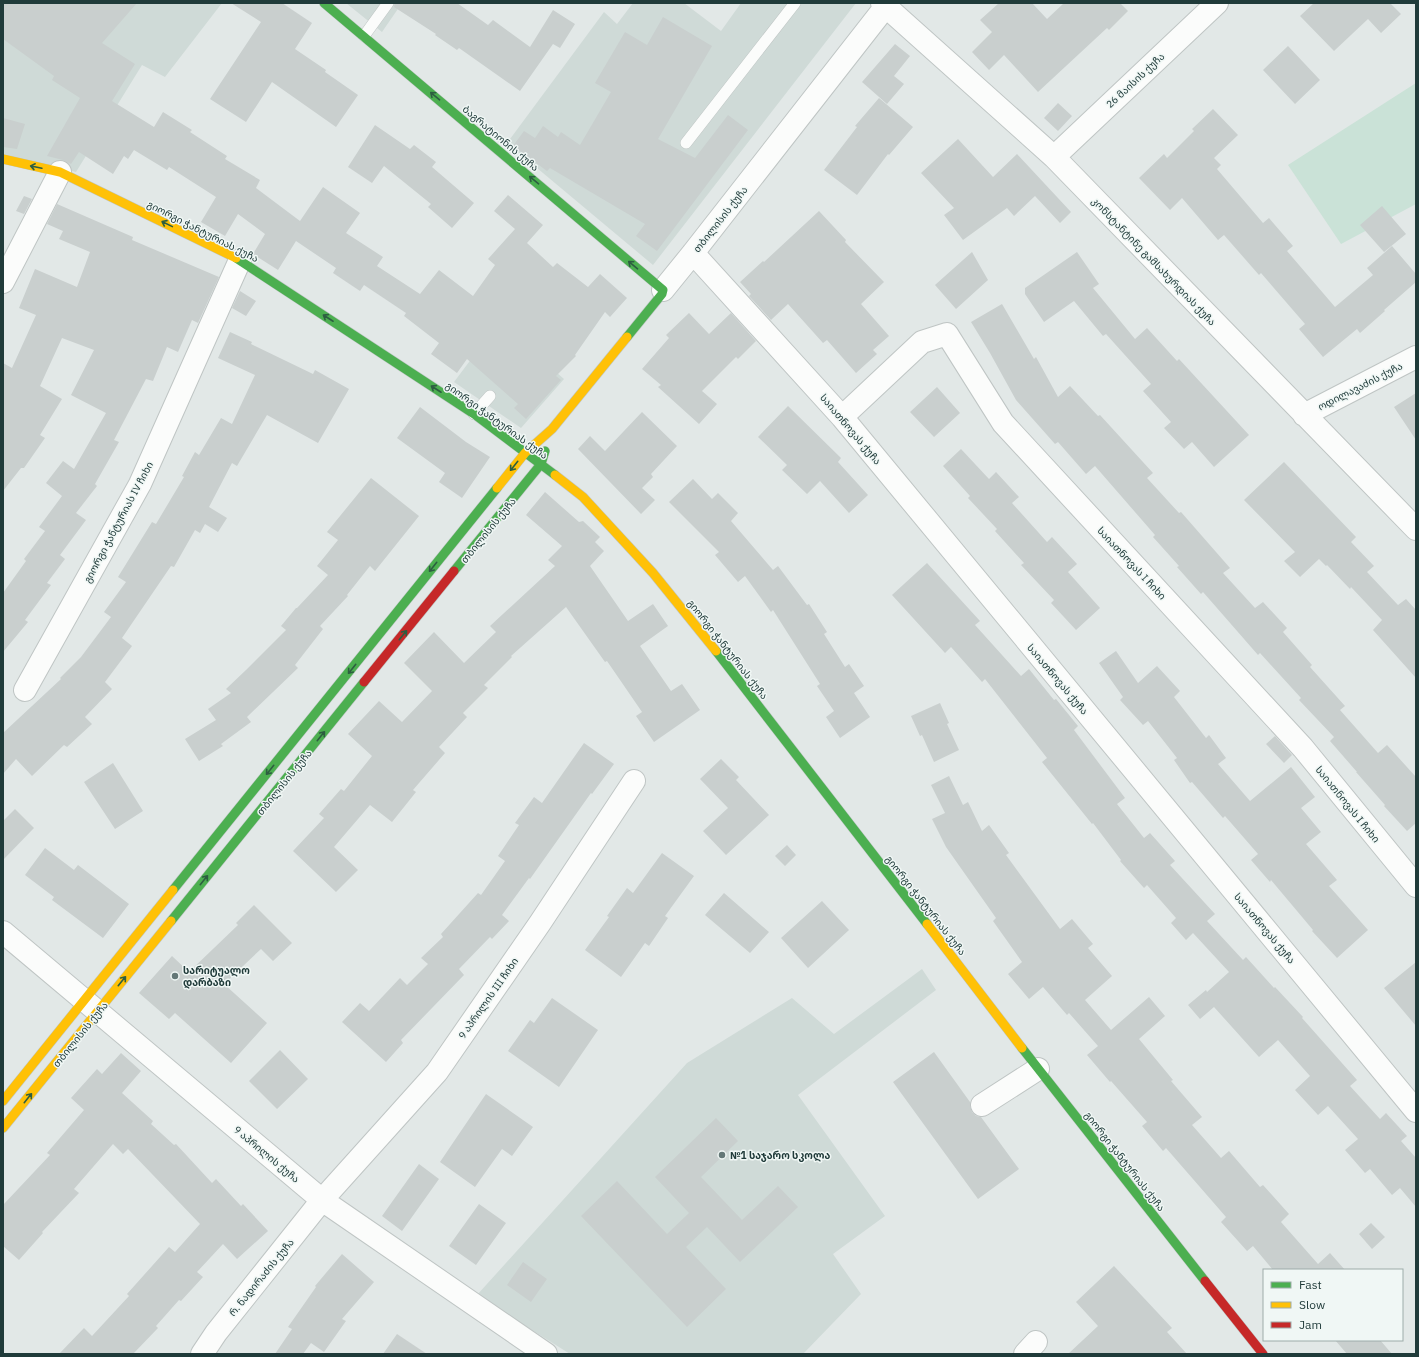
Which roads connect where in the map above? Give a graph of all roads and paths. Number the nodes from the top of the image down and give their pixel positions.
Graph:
1 (324, 3) edge
2 (388, 3) edge
3 (795, 3) edge
4 (1217, 3) edge
5 (884, 4) edge
6 (336, 7) edge
7 (364, 36) junction
8 (686, 142) dead end
9 (1054, 157) junction
10 (3, 159) edge
11 (60, 172) junction
12 (693, 253) junction
13 (240, 260) junction
14 (3, 282) edge
15 (663, 290) junction
16 (1416, 357) edge
17 (490, 396) dead end
18 (474, 414) junction
19 (1304, 415) junction
20 (842, 417) junction
21 (552, 429) junction
22 (525, 453) junction
23 (541, 464) junction
24 (1416, 529) edge
25 (25, 690) dead end
26 (634, 781) dead end
27 (1416, 886) edge
28 (3, 932) edge
29 (91, 1006) junction
30 (1038, 1069) junction
31 (3, 1102) edge
32 (982, 1105) dead end
33 (1416, 1111) edge
34 (3, 1128) edge
35 (322, 1200) junction
36 (202, 1354) edge
37 (546, 1354) edge
38 (1263, 1354) edge

1 - 6 street, ბაგრატიონის ქუჩა
2 - 7 lane
3 - 8 lane
4 - 9 street, 26 მაისის ქუჩა
5 - 9 street, კონსტანტინე გამსახურდიას ქუჩა
5 - 12 street, თბილისის ქუჩა
6 - 7 street, ბაგრატიონის ქუჩა
15 -> 7 street, ბაგრატიონის ქუჩა
9 - 19 street, კონსტანტინე გამსახურდიას ქუჩა
11 -> 10 street, გიორგი ჭანტურიას ქუჩა
13 -> 11 street, გიორგი ჭანტურიას ქუჩა
11 - 14 street
12 - 15 street, თბილისის ქუჩა
12 - 20 street, საიათნოვას ქუჩა
18 -> 13 street, გიორგი ჭანტურიას ქუჩა
13 - 25 street, გიორგი ჭანტურიას IV ჩიხი
15 - 21 street, თბილისის ქუჩა
16 - 19 street, ოდილავაძის ქუჩა
17 - 18 lane
18 - 22 street, გიორგი ჭანტურიას ქუჩა
19 - 24 street, კონსტანტინე გამსახურდიას ქუჩა
20 - 27 street, საიათნოვას I ჩიხი
20 - 33 street, საიათნოვას ქუჩა
21 - 22 street, თბილისის ქუჩა
21 - 23 street, თბილისის ქუჩა
22 - 23 street, გიორგი ჭანტურიას ქუჩა
22 -> 29 street, თბილისის ქუჩა
29 -> 23 street, თბილისის ქუჩა
23 - 30 street, გიორგი ჭანტურიას ქუჩა
26 - 35 street, 9 აპრილის III ჩიხი
28 - 29 street, 9 აპრილის ქუჩა
29 - 31 street, თბილისის ქუჩა
34 -> 29 street, თბილისის ქუჩა
29 - 35 street, 9 აპრილის ქუჩა
30 - 32 street
30 - 38 street, გიორგი ჭანტურიას ქუჩა
35 - 36 street, რ. ნადირაძის ქუჩა
35 - 37 street, 9 აპრილის ქუჩა

